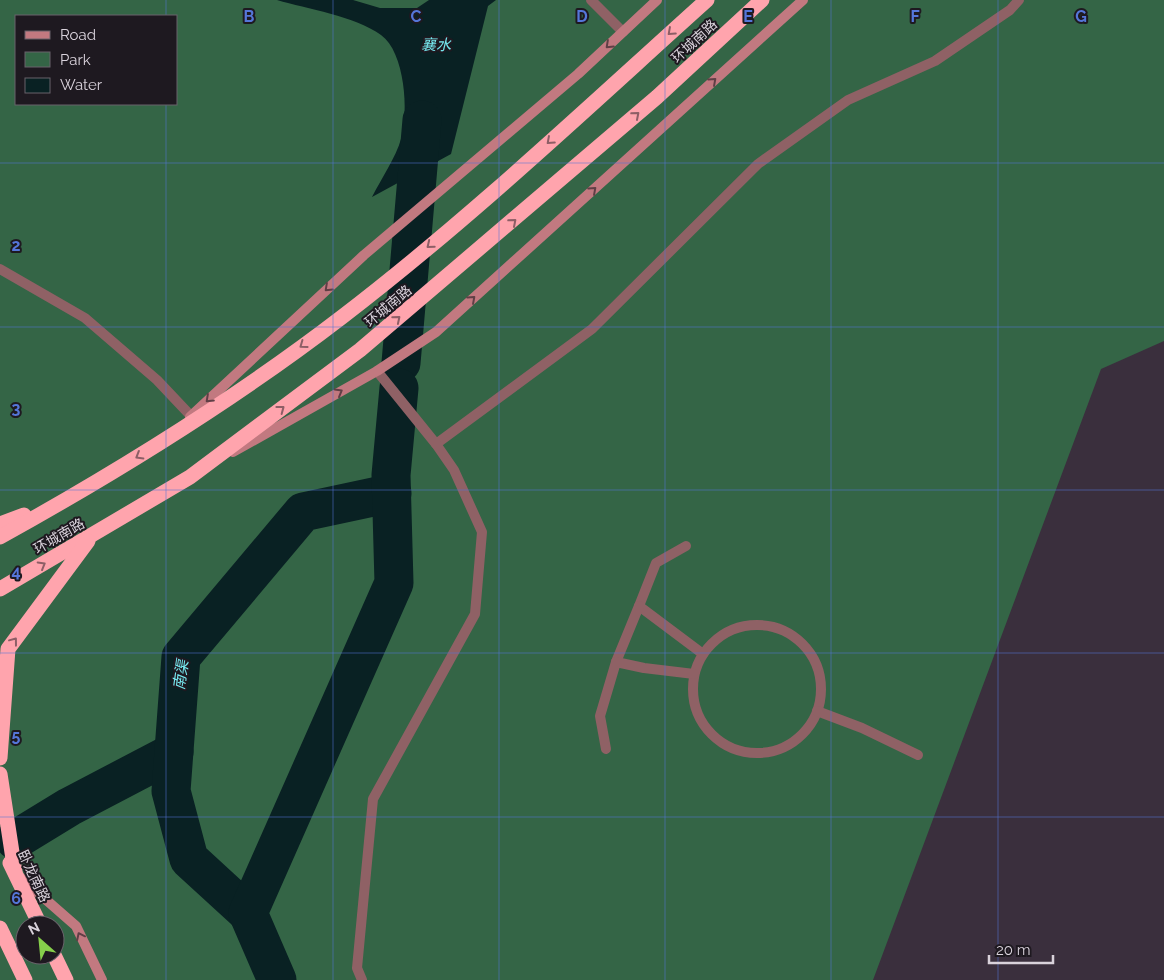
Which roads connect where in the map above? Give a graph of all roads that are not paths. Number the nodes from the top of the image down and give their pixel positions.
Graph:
1 (591, 0) edge
2 (657, 0) edge
3 (707, 0) edge
4 (762, 0) edge
5 (803, 0) edge
6 (1019, 0) edge
7 (623, 32) junction
8 (0, 269) edge
9 (376, 371) junction
10 (191, 416) junction
11 (166, 440) junction
12 (436, 444) junction
13 (190, 477) junction
14 (63, 502) junction
15 (0, 524) edge
16 (92, 536) junction
17 (0, 537) edge
18 (686, 546) dead end
19 (0, 589) edge
20 (639, 606) junction
21 (703, 654) junction
22 (616, 662) junction
23 (694, 674) junction
24 (817, 711) junction
25 (606, 749) dead end
26 (918, 755) dead end
27 (0, 758) edge
28 (0, 774) edge
29 (0, 840) edge
30 (15, 872) junction
31 (35, 915) edge
32 (0, 928) edge
33 (59, 965) edge
34 (25, 980) edge
35 (66, 980) edge
36 (102, 980) edge
37 (362, 980) edge

1 - 7 street
2 - 7 street
3 -> 11 highway, 环城南路
13 -> 4 highway, 环城南路
9 -> 5 street
6 - 12 street
7 -> 10 street
8 - 10 street
9 - 12 street
13 -> 9 street
10 - 11 street
11 -> 14 highway, 环城南路
12 - 37 street
13 - 16 highway, 环城南路
14 - 15 highway
14 - 17 highway, 环城南路
19 -> 16 highway, 环城南路
27 -> 16 highway
18 - 20 street
20 - 21 street
20 - 22 street
21 - 23 street
21 - 24 street
22 - 23 street
22 - 25 street
23 - 24 street
24 - 26 street
28 - 30 highway
29 - 30 highway, 卧龙南路
30 - 31 highway, 卧龙南路
36 -> 30 street
32 - 34 highway
33 - 35 highway

